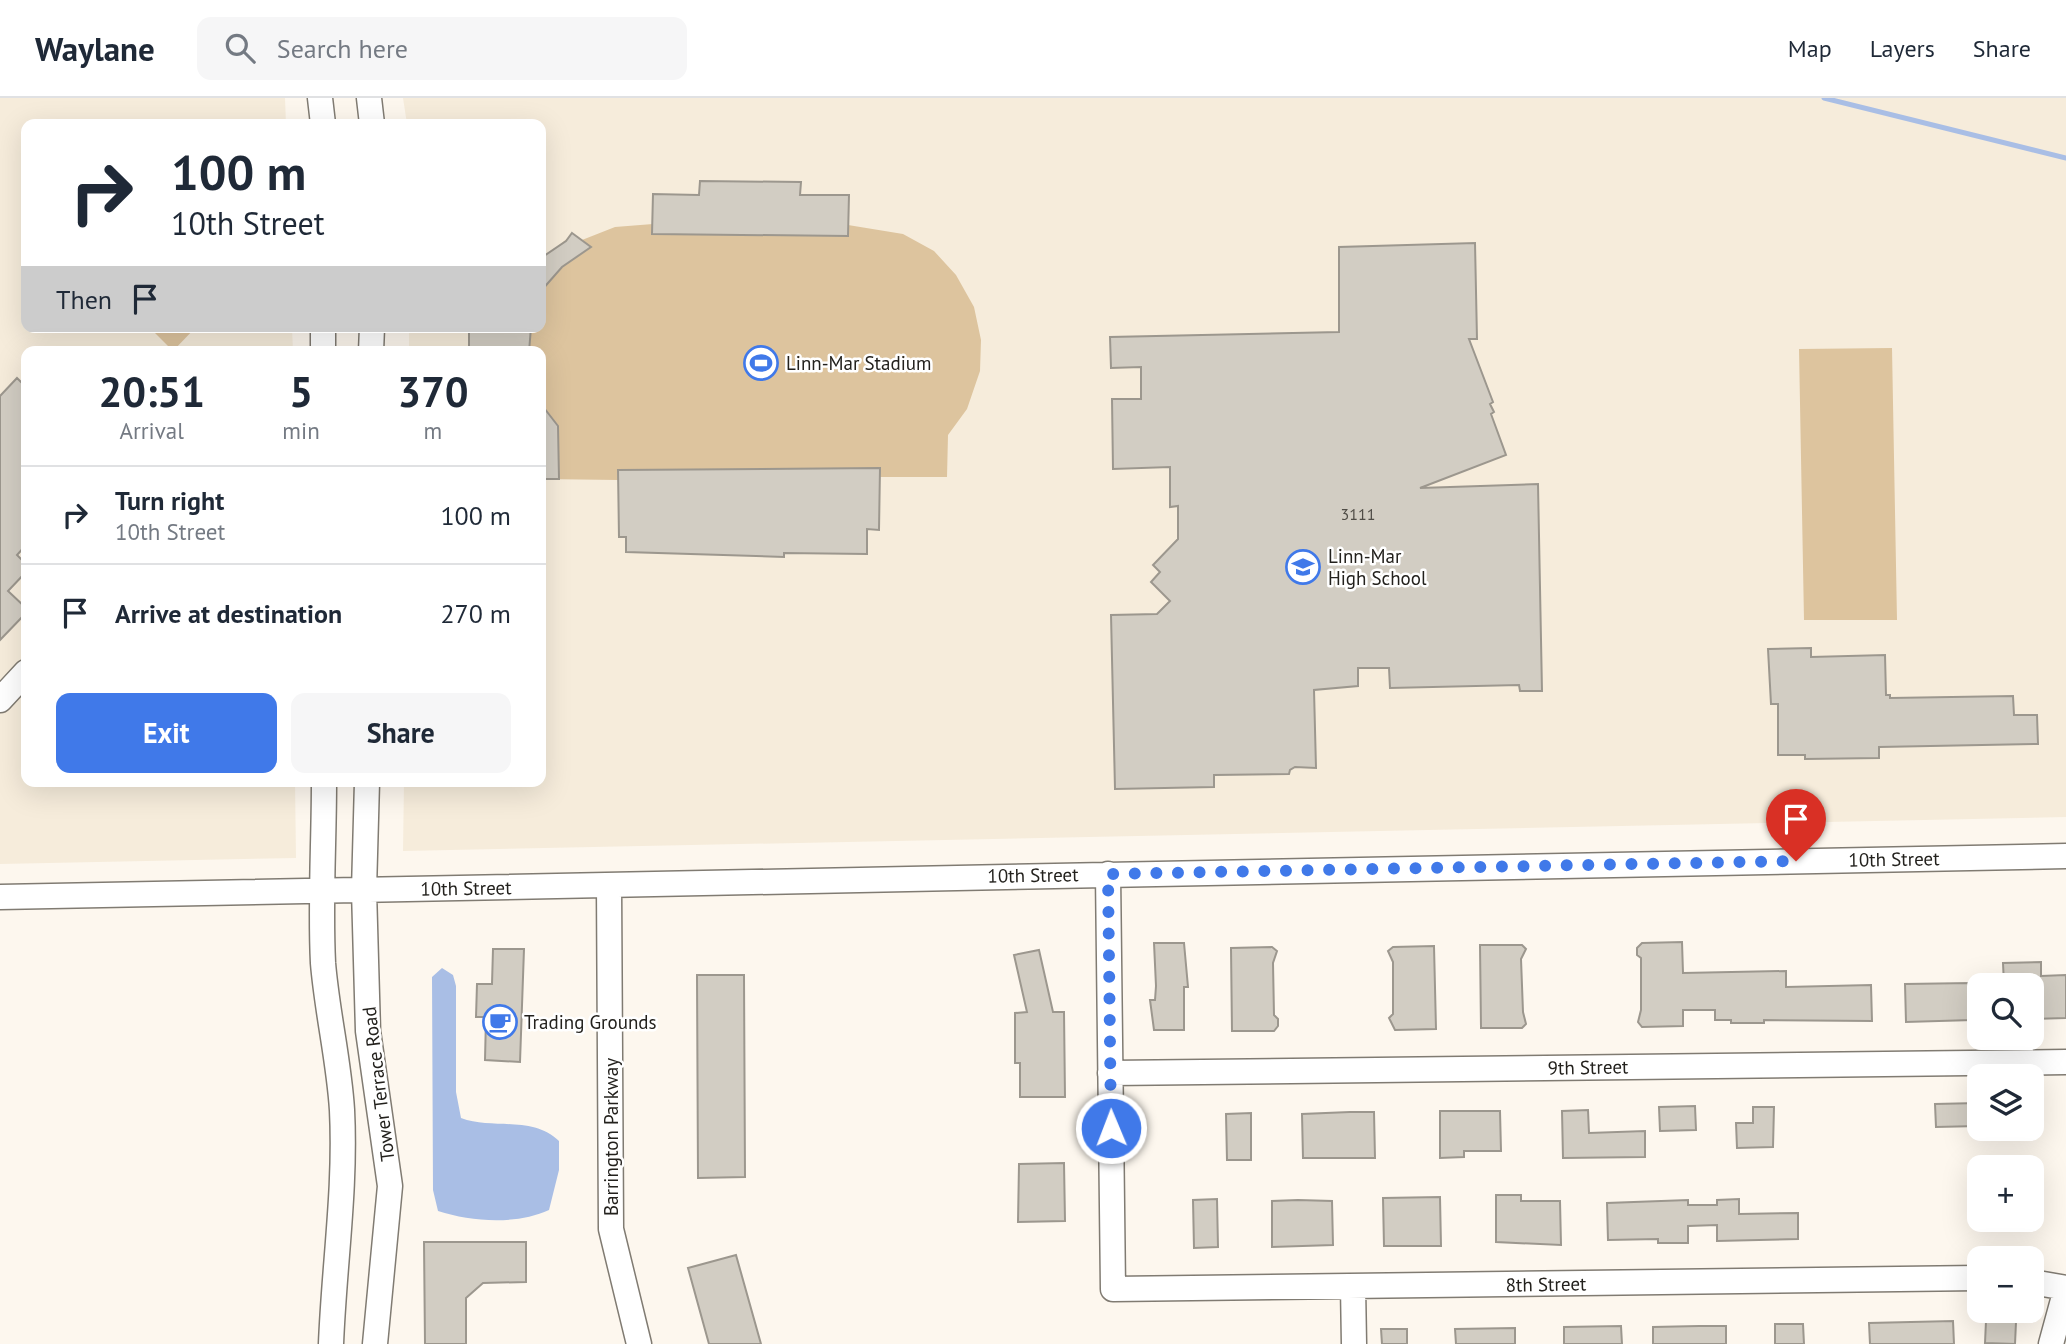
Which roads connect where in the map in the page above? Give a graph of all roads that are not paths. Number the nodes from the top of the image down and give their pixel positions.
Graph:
1 (320, 98) edge
2 (369, 98) edge
3 (322, 119) edge
4 (371, 119) edge
5 (21, 677) edge
6 (0, 700) edge
7 (324, 787) edge
8 (367, 787) edge
9 (2066, 856) edge
10 (1108, 874) junction
11 (609, 885) junction
12 (364, 890) junction
13 (320, 891) junction
14 (0, 897) edge
15 (2066, 1062) edge
16 (1110, 1073) junction
17 (1967, 1278) edge
18 (2044, 1284) edge
19 (1353, 1286) junction
20 (2066, 1288) edge
21 (331, 1344) edge
22 (375, 1344) edge
23 (639, 1344) edge
24 (1354, 1344) edge
25 (2051, 1344) edge

1 - 3 street
2 - 4 street
5 - 6 street
7 - 13 street, Tower Terrace Road
8 - 12 street, Tower Terrace Road
9 - 10 street, 10th Street
10 - 11 street, 10th Street
10 - 16 street
11 - 12 street, 10th Street
11 - 23 street, Barrington Parkway
12 - 13 street, 10th Street
12 - 22 street, Tower Terrace Road
13 - 14 street, 10th Street
13 - 21 street, Tower Terrace Road
15 - 16 street, 9th Street
16 - 19 street, 8th Street
17 - 19 street, 8th Street
18 - 20 street
19 - 24 street
20 - 25 street

